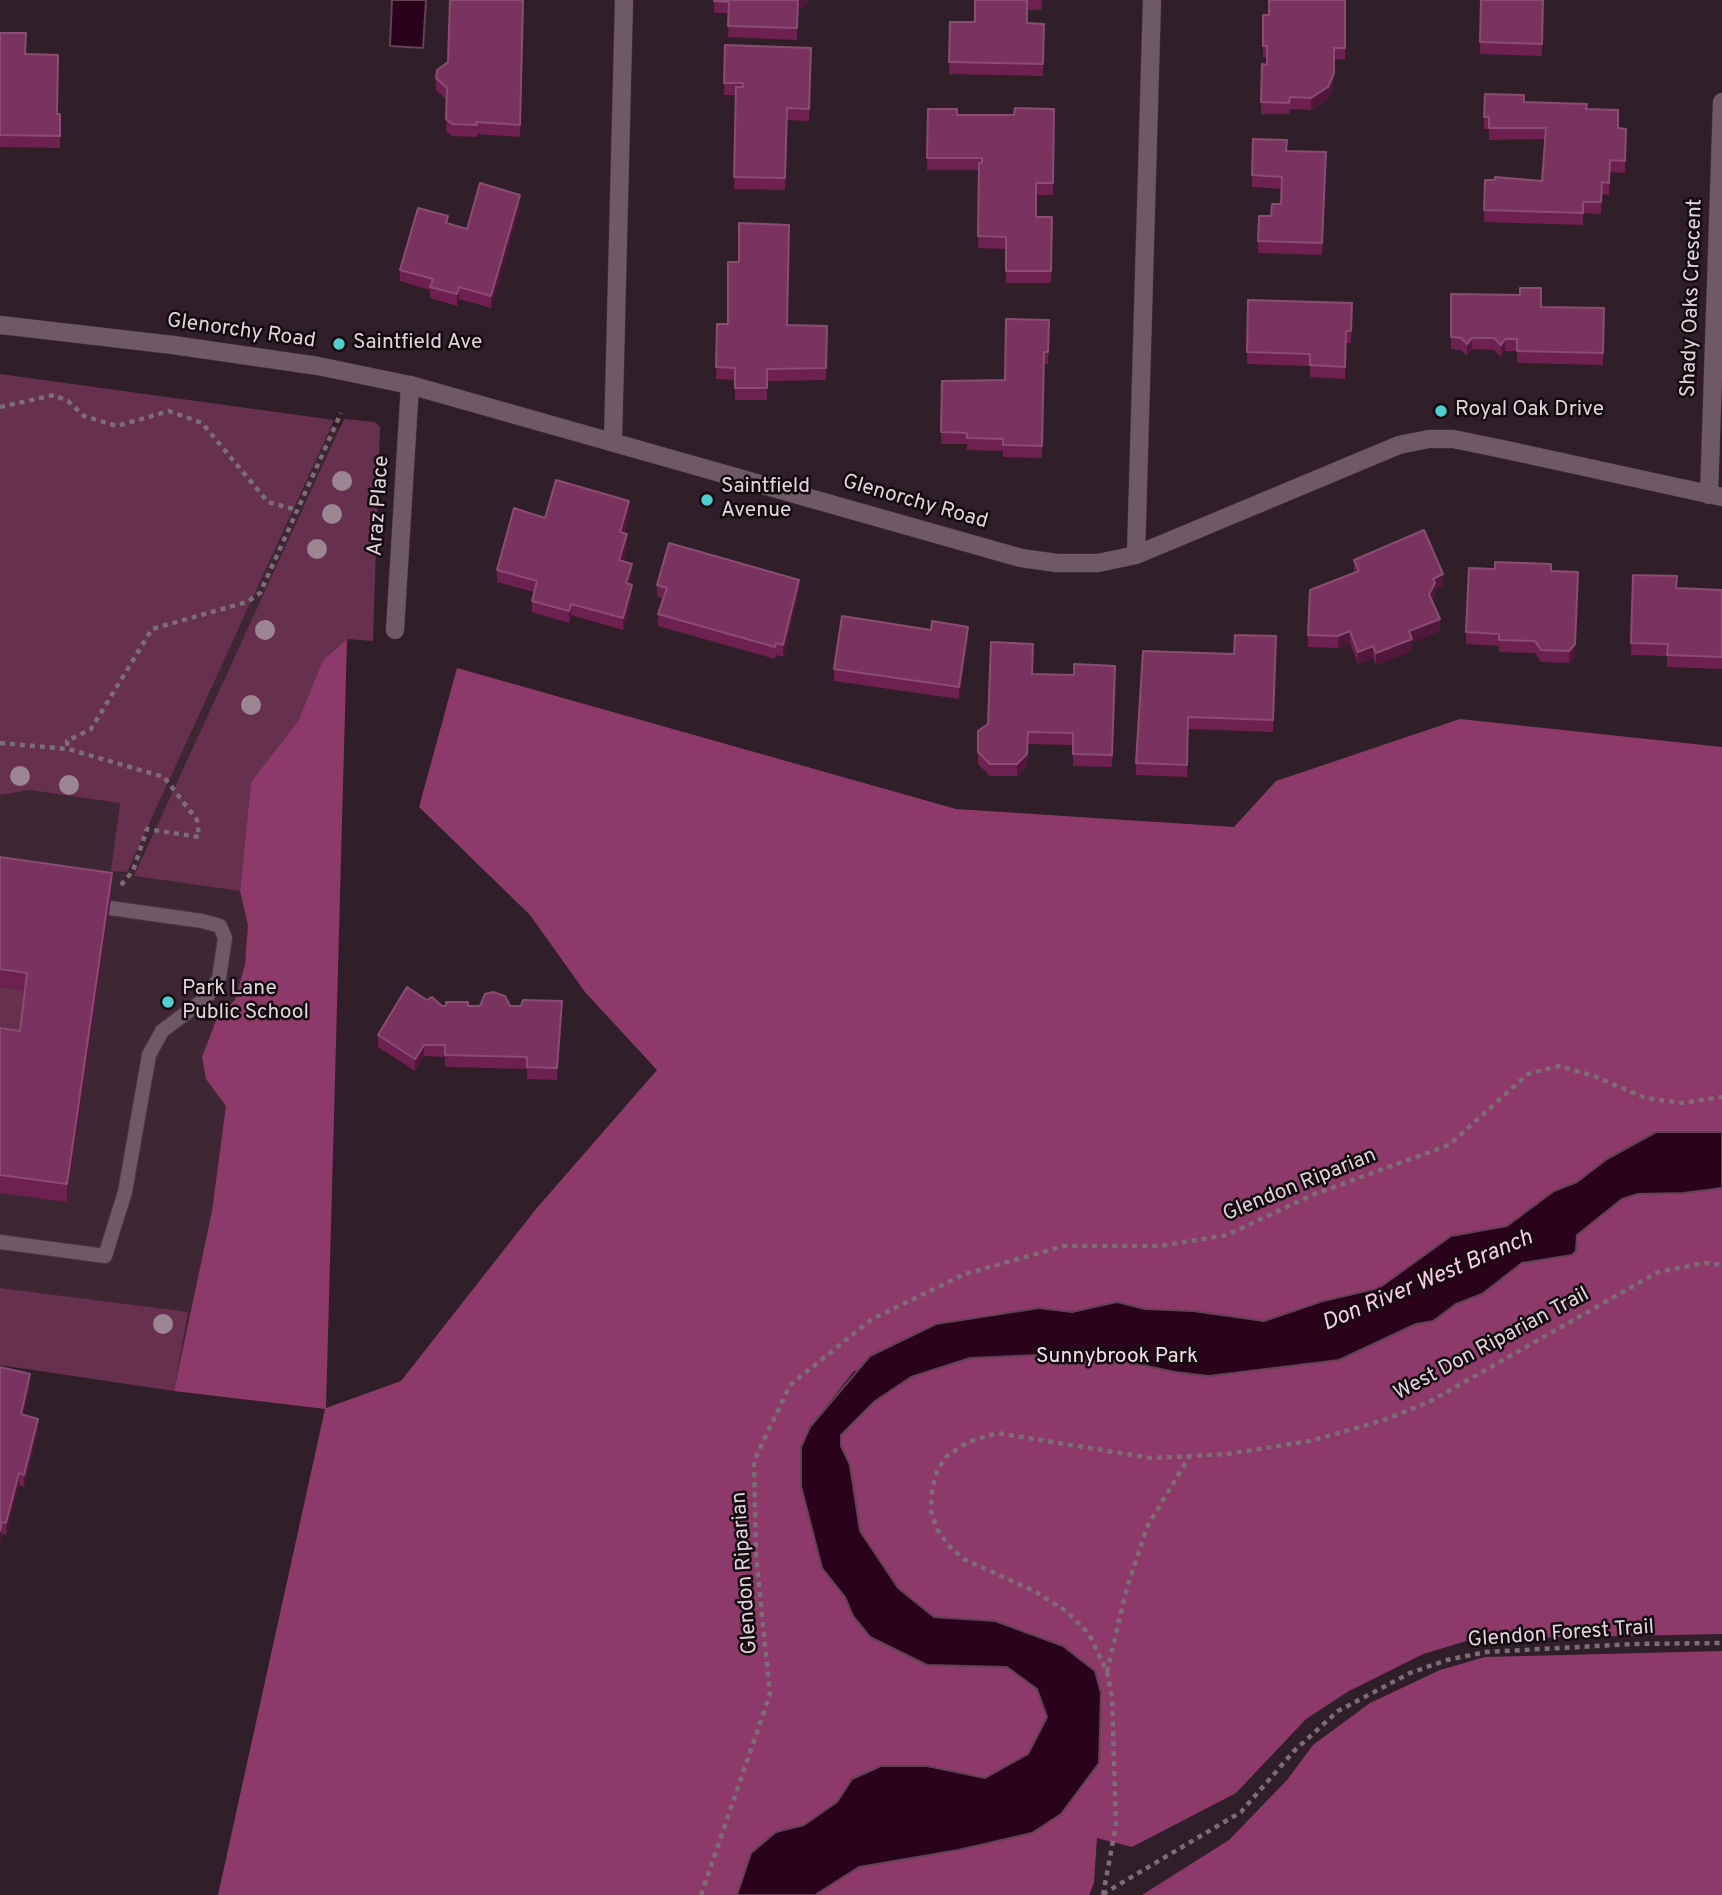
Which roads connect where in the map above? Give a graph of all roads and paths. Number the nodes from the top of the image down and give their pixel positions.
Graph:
1 (624, 0) edge
2 (1152, 0) edge
3 (1722, 102) edge
4 (0, 325) edge
5 (410, 385) junction
6 (0, 407) edge
7 (341, 413) dead end
8 (613, 440) junction
9 (1715, 496) edge
10 (297, 510) junction
11 (1136, 555) junction
12 (395, 629) dead end
13 (0, 743) edge
14 (68, 749) junction
15 (108, 882) edge
16 (121, 884) junction
17 (110, 908) joint
18 (1722, 1097) edge
19 (0, 1242) edge
20 (1722, 1265) edge
21 (1189, 1457) junction
22 (1722, 1643) edge
23 (1107, 1672) junction
24 (701, 1895) edge
25 (1103, 1895) edge

1 - 8 street
2 - 11 street
3 - 9 street, Shady Oaks Crescent
4 - 5 street, Glenorchy Road
5 - 8 street, Glenorchy Road
5 - 12 street, Araz Place
6 - 10 path
7 - 10 path
8 - 11 street, Glenorchy Road
9 - 11 street, Glenorchy Road
10 - 14 path
13 - 14 path
14 - 16 path
15 - 16 path
16 - 17 path
17 - 19 lane
18 - 24 path, Glendon Riparian
20 - 21 path, West Don Riparian Trail
21 - 23 path, West Don Riparian Trail
21 - 23 path, West Don Riparian Trail
22 - 25 path, Glendon Forest Trail
23 - 25 path, West Don Riparian Trail

